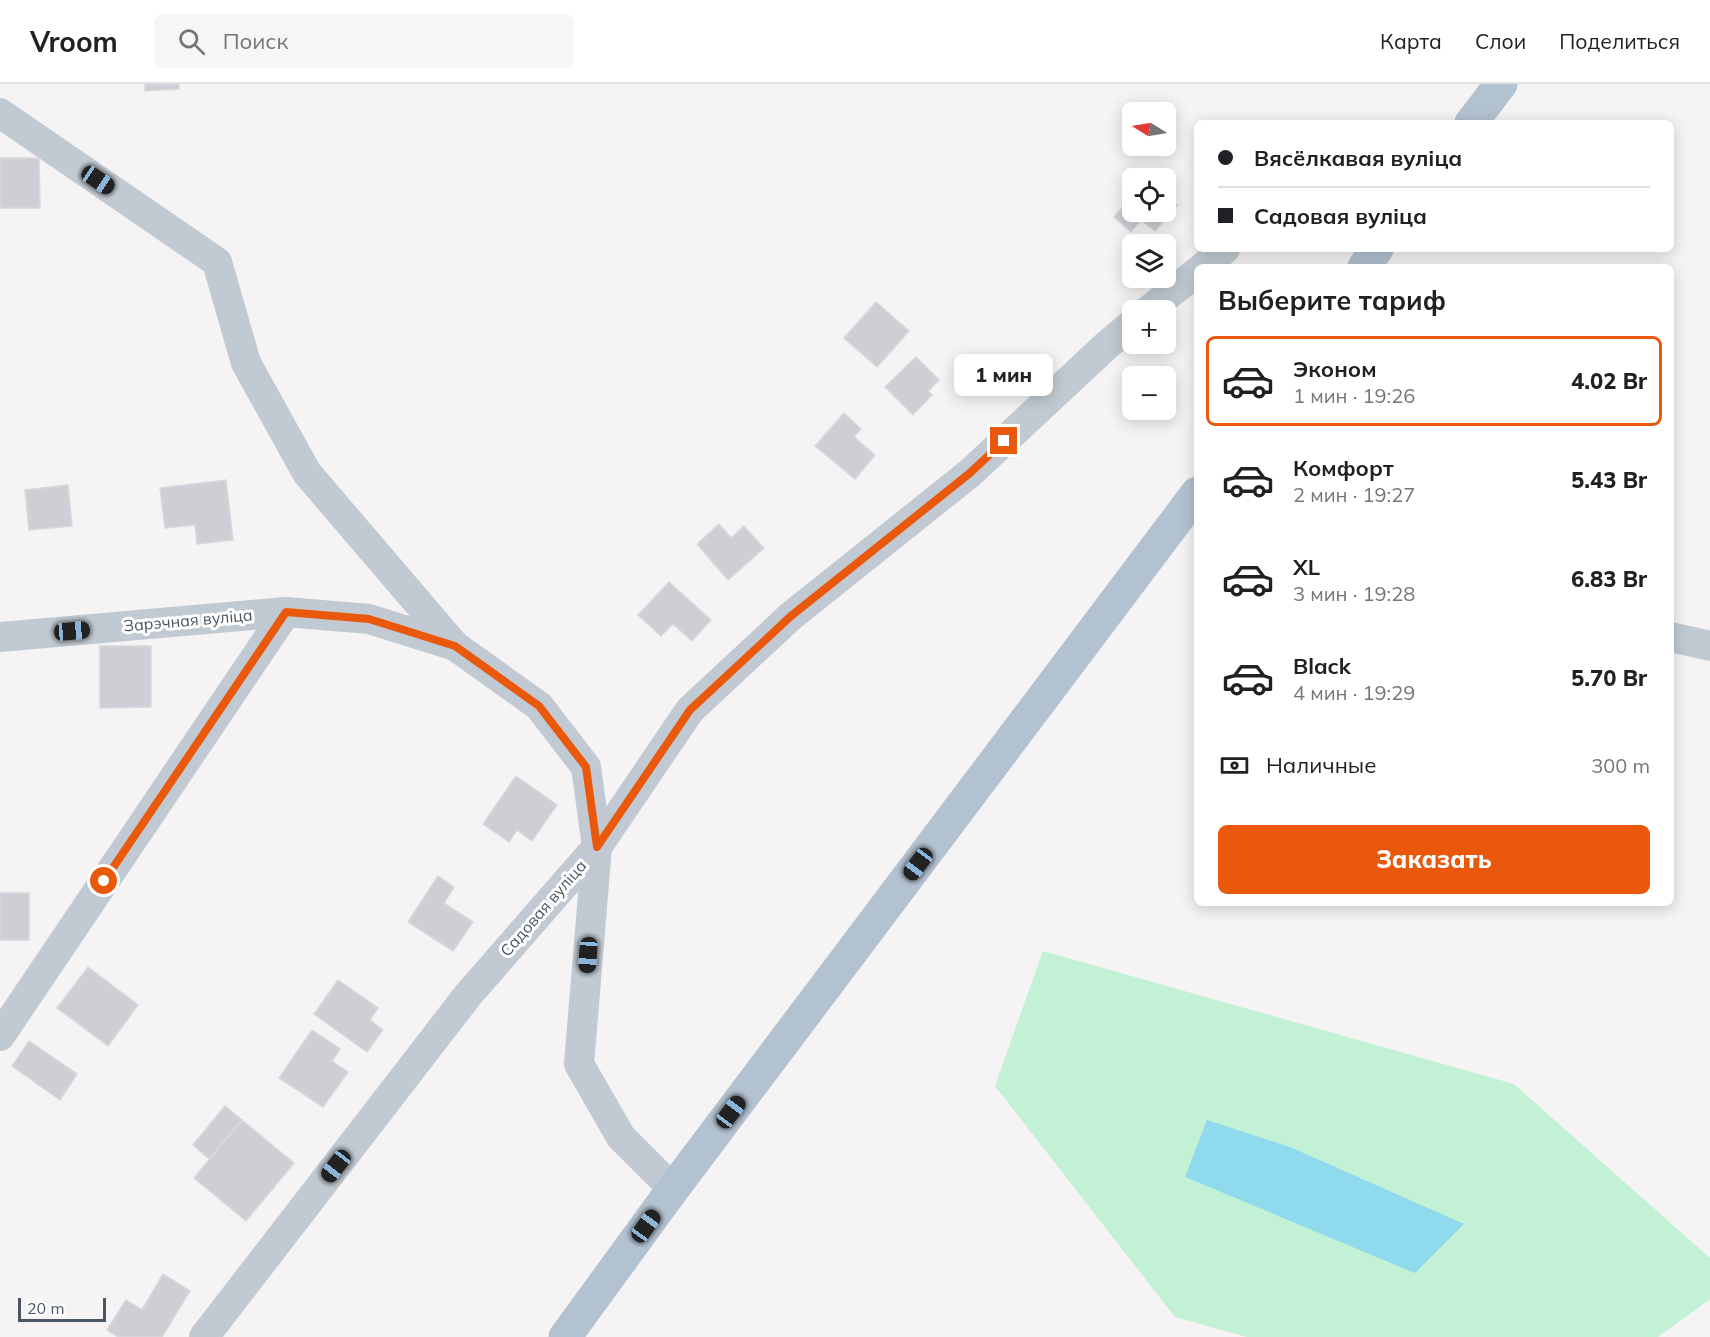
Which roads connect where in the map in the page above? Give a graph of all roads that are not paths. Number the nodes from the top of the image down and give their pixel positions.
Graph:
1 (1501, 84) edge
2 (0, 113) edge
3 (1474, 120) edge
4 (1221, 252) edge
5 (1207, 264) edge
6 (1194, 274) edge
7 (1162, 300) edge
8 (1122, 332) edge
9 (1194, 497) edge
10 (286, 612) junction
11 (0, 637) edge
12 (1674, 638) edge
13 (455, 646) junction
14 (1710, 646) edge
15 (597, 847) junction
16 (0, 1036) edge
17 (674, 1189) junction
18 (204, 1337) edge
19 (565, 1337) edge

1 - 3 main road
2 - 13 street
4 - 5 street
6 - 7 street
8 - 15 street, Садовая вуліца
9 - 17 main road
10 - 11 street, Зарэчная вуліца
10 - 13 street, Зарэчная вуліца
10 - 16 street
12 - 14 street
13 - 15 street, Зарэчная вуліца
15 - 17 street, Зарэчная вуліца
15 - 18 street, Садовая вуліца
17 - 19 main road

